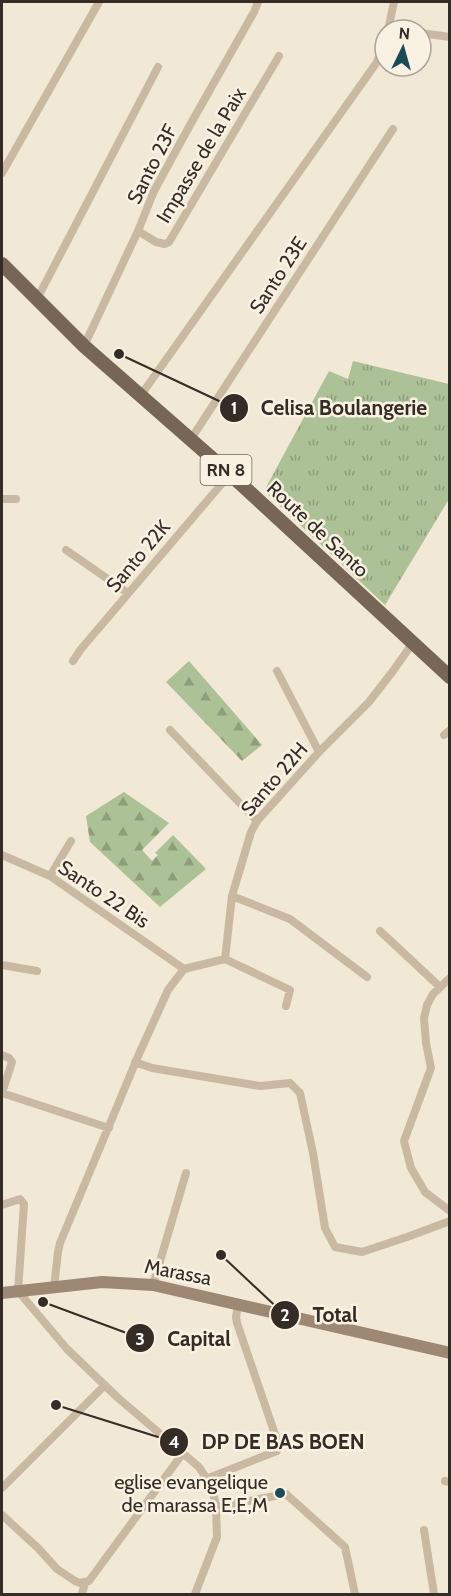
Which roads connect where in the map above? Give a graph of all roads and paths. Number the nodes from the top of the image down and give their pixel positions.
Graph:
1 (99, 2) edge
2 (258, 2) edge
3 (394, 2) edge
4 (391, 18) edge
5 (433, 35) edge
6 (450, 37) edge
7 (279, 56) dead end
8 (158, 67) dead end
9 (373, 68) edge
10 (393, 129) dead end
11 (2, 173) edge
12 (138, 231) junction
13 (2, 264) edge
14 (37, 299) junction
15 (84, 346) junction
16 (141, 395) junction
17 (191, 439) junction
18 (230, 474) junction
19 (2, 499) edge
20 (16, 499) dead end
21 (66, 550) dead end
22 (128, 593) junction
23 (412, 644) junction
24 (72, 661) dead end
25 (277, 671) dead end
26 (450, 677) edge
27 (170, 730) dead end
28 (319, 752) junction
29 (257, 821) junction
30 (71, 841) dead end
31 (2, 855) edge
32 (50, 876) junction
33 (232, 896) junction
34 (380, 931) dead end
35 (225, 959) junction
36 (2, 965) edge
37 (184, 969) junction
38 (37, 970) dead end
39 (367, 977) dead end
40 (450, 978) edge
41 (440, 987) junction
42 (286, 1006) dead end
43 (2, 1055) edge
44 (135, 1062) junction
45 (2, 1093) edge
46 (109, 1128) junction
47 (186, 1173) dead end
48 (2, 1204) edge
49 (450, 1211) edge
50 (450, 1221) edge
51 (153, 1285) junction
52 (54, 1287) junction
53 (18, 1291) junction
54 (2, 1293) edge
55 (238, 1305) junction
56 (450, 1353) edge
57 (105, 1386) junction
58 (183, 1453) junction
59 (206, 1479) junction
60 (2, 1488) edge
61 (216, 1507) junction
62 (2, 1515) edge
63 (424, 1530) dead end
64 (85, 1583) junction
65 (82, 1594) edge
66 (195, 1594) edge
67 (355, 1594) edge
68 (434, 1594) edge

1 - 11 street
2 - 12 street, Santo 23F
3 - 4 street
5 - 6 street
7 - 12 street, Impasse de la Paix
8 - 14 street
9 - 16 street
10 - 17 street, Santo 23E
12 - 15 street, Santo 23F
13 - 14 main road, Route de Santo / RN 8
14 - 15 main road, Route de Santo / RN 8
15 - 16 main road, Route de Santo / RN 8
16 - 17 main road, Route de Santo / RN 8
17 - 18 main road, Route de Santo / RN 8
18 - 22 street, Santo 22K
18 - 23 main road, Route de Santo / RN 8
19 - 20 street
21 - 22 street
22 - 24 street, Santo 22K
23 - 26 main road, Route de Santo / RN 8
23 - 28 street, Santo 22H
25 - 28 street
27 - 29 street
28 - 29 street, Santo 22H
29 - 33 street, Santo 22H
30 - 32 street
31 - 32 street, Santo 22 Bis
32 - 37 street, Santo 22 Bis
33 - 35 street, Santo 22H
33 - 39 street
34 - 41 street
35 - 37 street
35 - 42 street
36 - 38 street
37 - 44 street
40 - 41 street
41 - 49 street
43 - 45 street
44 - 46 street
44 - 50 street
45 - 46 street
46 - 52 street
47 - 51 street
48 - 53 street
51 - 52 main road, Marassa
51 - 55 main road, Marassa
52 - 53 main road, Marassa
53 - 54 main road, Marassa
53 - 57 street
55 - 56 main road, Marassa
55 - 59 street
57 - 58 street
57 - 60 street
58 - 59 street
58 - 64 street
59 - 61 street
61 - 66 street
61 - 67 street
62 - 64 street
63 - 68 street
64 - 65 street

